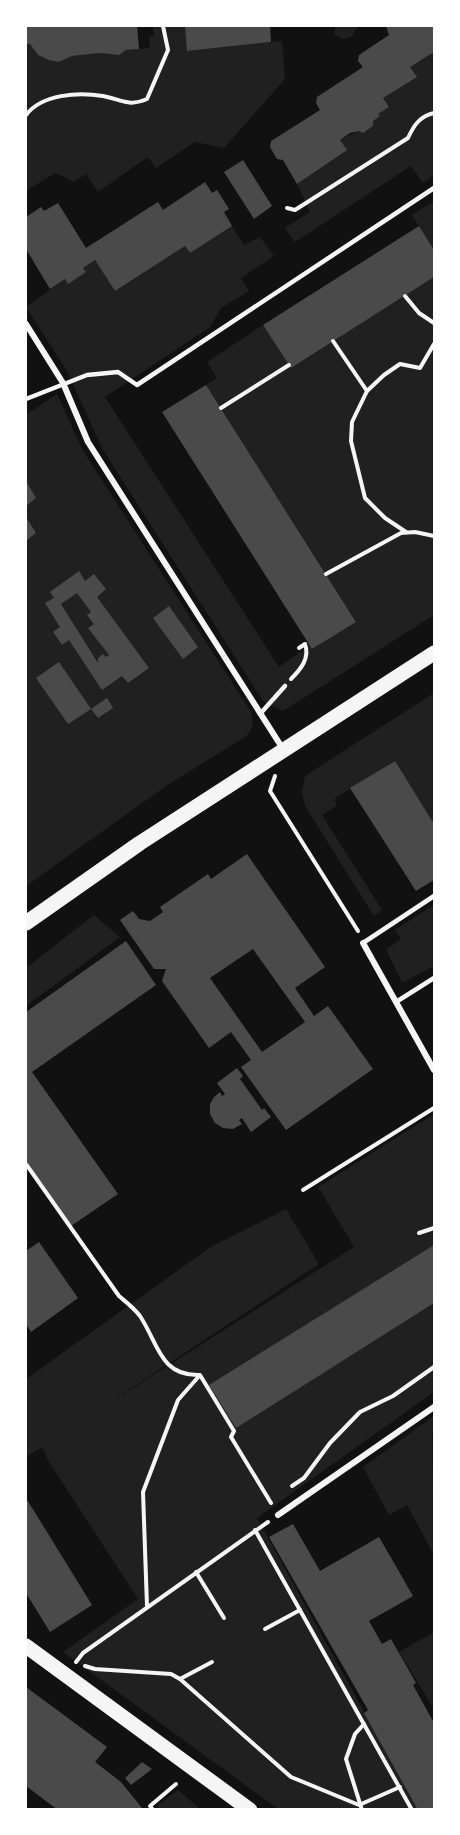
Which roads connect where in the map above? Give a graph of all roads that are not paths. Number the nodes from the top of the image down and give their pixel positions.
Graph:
1 (435, 188) edge
2 (26, 324) edge
3 (63, 383) junction
4 (26, 399) edge
5 (435, 653) edge
6 (285, 686) road end
7 (260, 714) junction
8 (284, 749) junction
9 (435, 896) edge
10 (26, 923) edge
11 (363, 942) joint
12 (432, 979) edge
13 (435, 987) edge
14 (396, 1002) junction
15 (435, 1070) edge
16 (435, 1407) edge
17 (278, 1515) road end
18 (26, 1646) edge
19 (250, 1809) edge

1 - 3 lane
2 - 3 street
3 - 4 lane
3 - 7 street
5 - 8 main road
6 - 7 lane
7 - 8 street
8 - 10 main road
9 - 11 lane
11 - 14 street
12 - 13 lane
12 - 14 lane
14 - 15 street
16 - 17 street
18 - 19 main road

